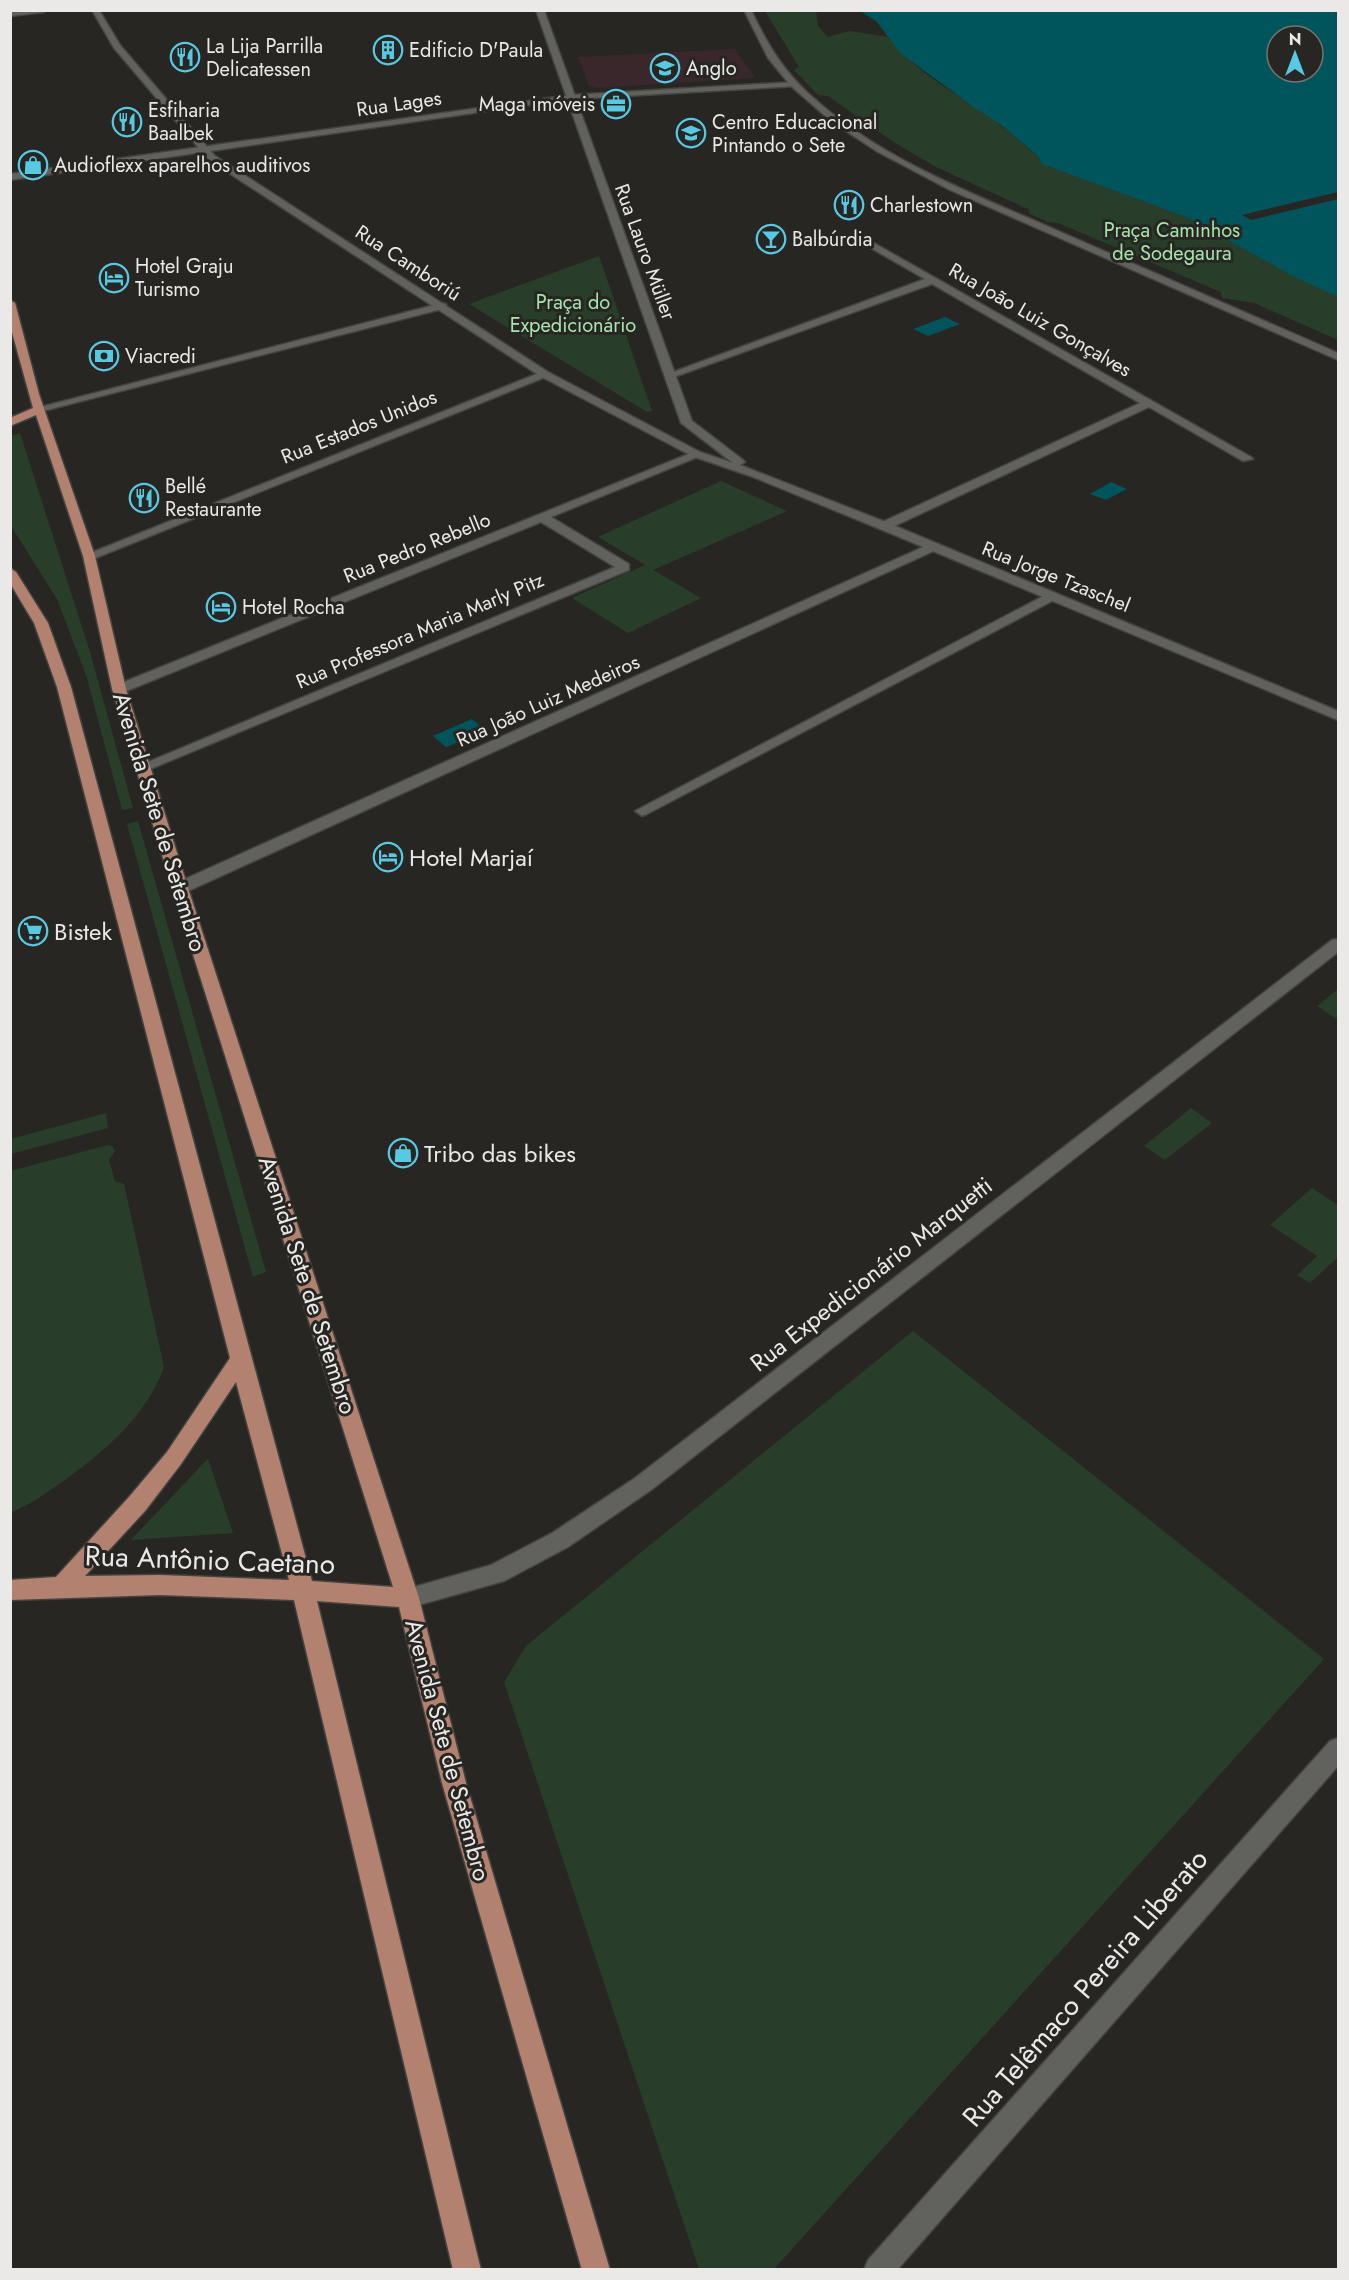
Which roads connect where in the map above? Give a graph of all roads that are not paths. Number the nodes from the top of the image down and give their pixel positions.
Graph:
1 (44, 10) edge
2 (95, 10) edge
3 (540, 10) edge
4 (747, 10) edge
5 (10, 14) edge
6 (795, 84) junction
7 (571, 97) junction
8 (202, 149) junction
9 (10, 177) edge
10 (872, 245) dead end
11 (933, 280) junction
12 (10, 303) edge
13 (442, 306) junction
14 (1338, 357) edge
15 (544, 374) junction
16 (670, 375) junction
17 (1149, 403) junction
18 (39, 408) junction
19 (10, 423) edge
20 (696, 454) junction
21 (1247, 459) dead end
22 (757, 475) junction
23 (543, 518) junction
24 (884, 526) junction
25 (932, 547) junction
26 (88, 556) junction
27 (10, 572) edge
28 (1051, 596) junction
29 (119, 689) junction
30 (1338, 716) edge
31 (143, 767) junction
32 (642, 811) dead end
33 (180, 888) junction
34 (1338, 944) edge
35 (240, 1359) junction
36 (62, 1586) junction
37 (10, 1590) edge
38 (303, 1590) junction
39 (408, 1598) junction
40 (1338, 1749) edge
41 (467, 2270) edge
42 (596, 2270) edge
43 (878, 2270) edge

1 - 5 street
2 - 8 street, Rua Camboriú
3 - 7 street, Rua Lauro Müller
4 - 6 street
6 - 7 street, Rua Lages
6 - 14 street
7 - 8 street, Rua Lages
7 - 16 street, Rua Lauro Müller
8 - 9 street, Rua Lages
8 - 13 street, Rua Camboriú
10 - 11 street
11 - 16 street, Rua João Luiz Gonçalves
11 - 17 street, Rua João Luiz Gonçalves
12 - 18 main road, Avenida Sete de Setembro
13 - 15 street, Rua Camboriú
13 - 18 street
15 - 20 street, Rua Camboriú
15 - 26 street, Rua Estados Unidos
16 - 22 street, Rua Lauro Müller
17 - 21 street, Rua João Luiz Gonçalves
17 - 24 street
18 - 19 main road
18 - 26 main road, Avenida Sete de Setembro
20 - 22 street, Rua Camboriú
20 - 23 street, Rua Pedro Rebello
22 - 24 street, Rua Jorge Tzaschel
23 - 29 street, Rua Pedro Rebello
23 - 31 street, Rua Professora Maria Marly Pitz
24 - 25 street, Rua Jorge Tzaschel
25 - 28 street, Rua Jorge Tzaschel
25 - 33 street, Rua João Luiz Medeiros
26 - 29 main road, Avenida Sete de Setembro
27 - 35 main road
28 - 30 street, Rua Jorge Tzaschel
28 - 32 street
29 - 31 main road, Avenida Sete de Setembro
31 - 33 main road, Avenida Sete de Setembro
33 - 39 main road, Avenida Sete de Setembro
34 - 39 street, Rua Expedicionário Marquetti
35 - 36 main road
35 - 38 main road
36 - 37 main road, Rua Antônio Caetano
36 - 38 main road, Rua Antônio Caetano
38 - 39 main road, Rua Antônio Caetano
38 - 41 main road
39 - 42 main road, Avenida Sete de Setembro
40 - 43 street, Rua Telêmaco Pereira Liberato

